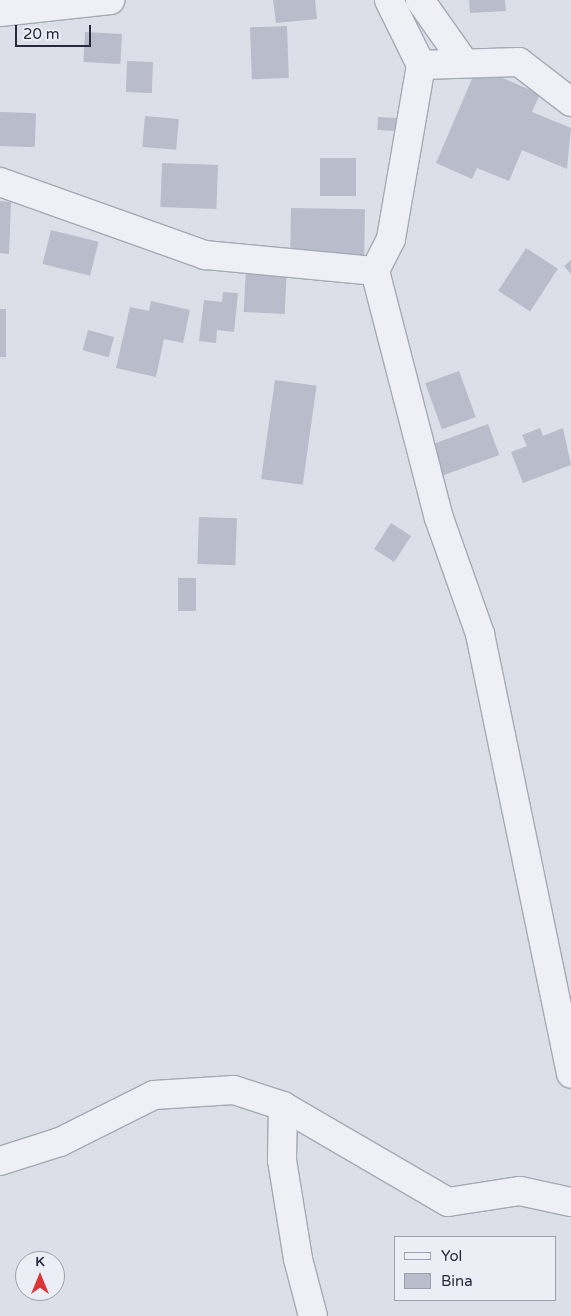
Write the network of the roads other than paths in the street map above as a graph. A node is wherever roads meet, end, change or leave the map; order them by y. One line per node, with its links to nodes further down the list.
1 (110, 0): 4 (street)
2 (389, 0): 6 (street)
3 (420, 0): 5 (street)
4 (0, 12)
5 (463, 61): 6 (street); 7 (street)
6 (422, 64): 9 (street)
7 (571, 102)
8 (0, 182): 9 (street)
9 (374, 271): 10 (street)
10 (565, 1013): 11 (street)
11 (571, 1074)
12 (282, 1106): 13 (street); 14 (street); 15 (street)
13 (0, 1160)
14 (571, 1202)
15 (313, 1316)

